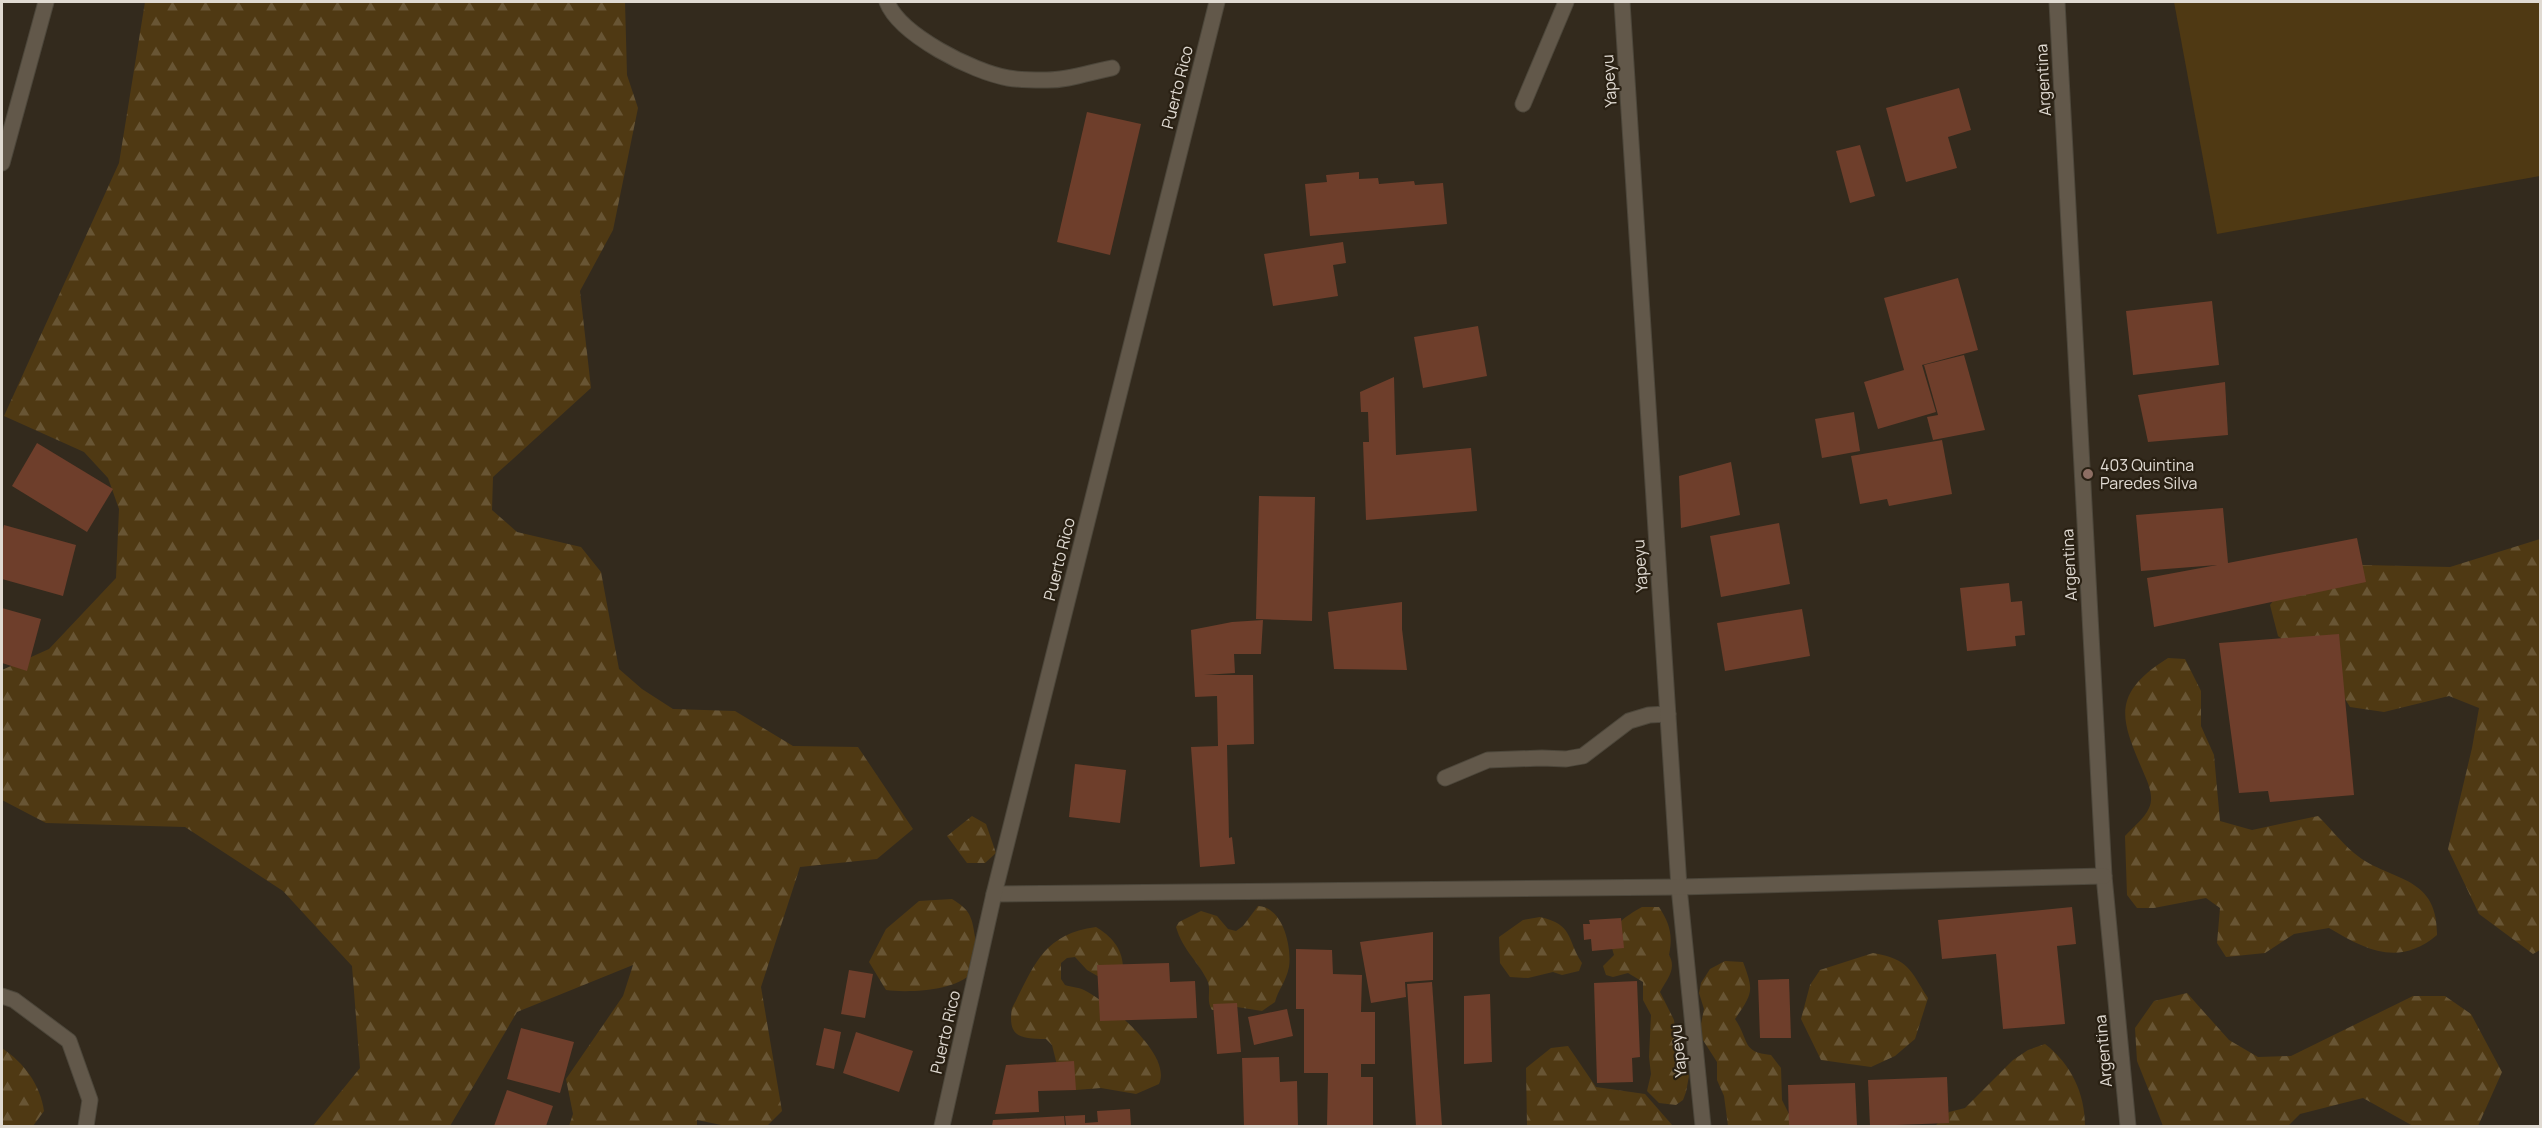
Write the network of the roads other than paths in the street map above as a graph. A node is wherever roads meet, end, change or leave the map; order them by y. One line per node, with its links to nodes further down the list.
1 (46, 2): 9 (street)
2 (887, 2): 7 (street)
3 (1217, 2): 14 (street, Puerto Rico)
4 (1566, 2): 8 (street)
5 (1622, 2): 10 (street, Yapeyu)
6 (2057, 2): 12 (street, Argentina)
7 (1112, 68)
8 (1523, 104)
9 (2, 163)
10 (1668, 714): 11 (street); 13 (street, Yapeyu)
11 (1445, 777)
12 (2104, 876): 13 (street); 19 (street, Argentina)
13 (1679, 887): 14 (street); 18 (street, Yapeyu)
14 (994, 894): 17 (street, Puerto Rico)
15 (2, 996): 16 (street)
16 (86, 1126)
17 (942, 1126)
18 (1704, 1126)
19 (2128, 1126)

